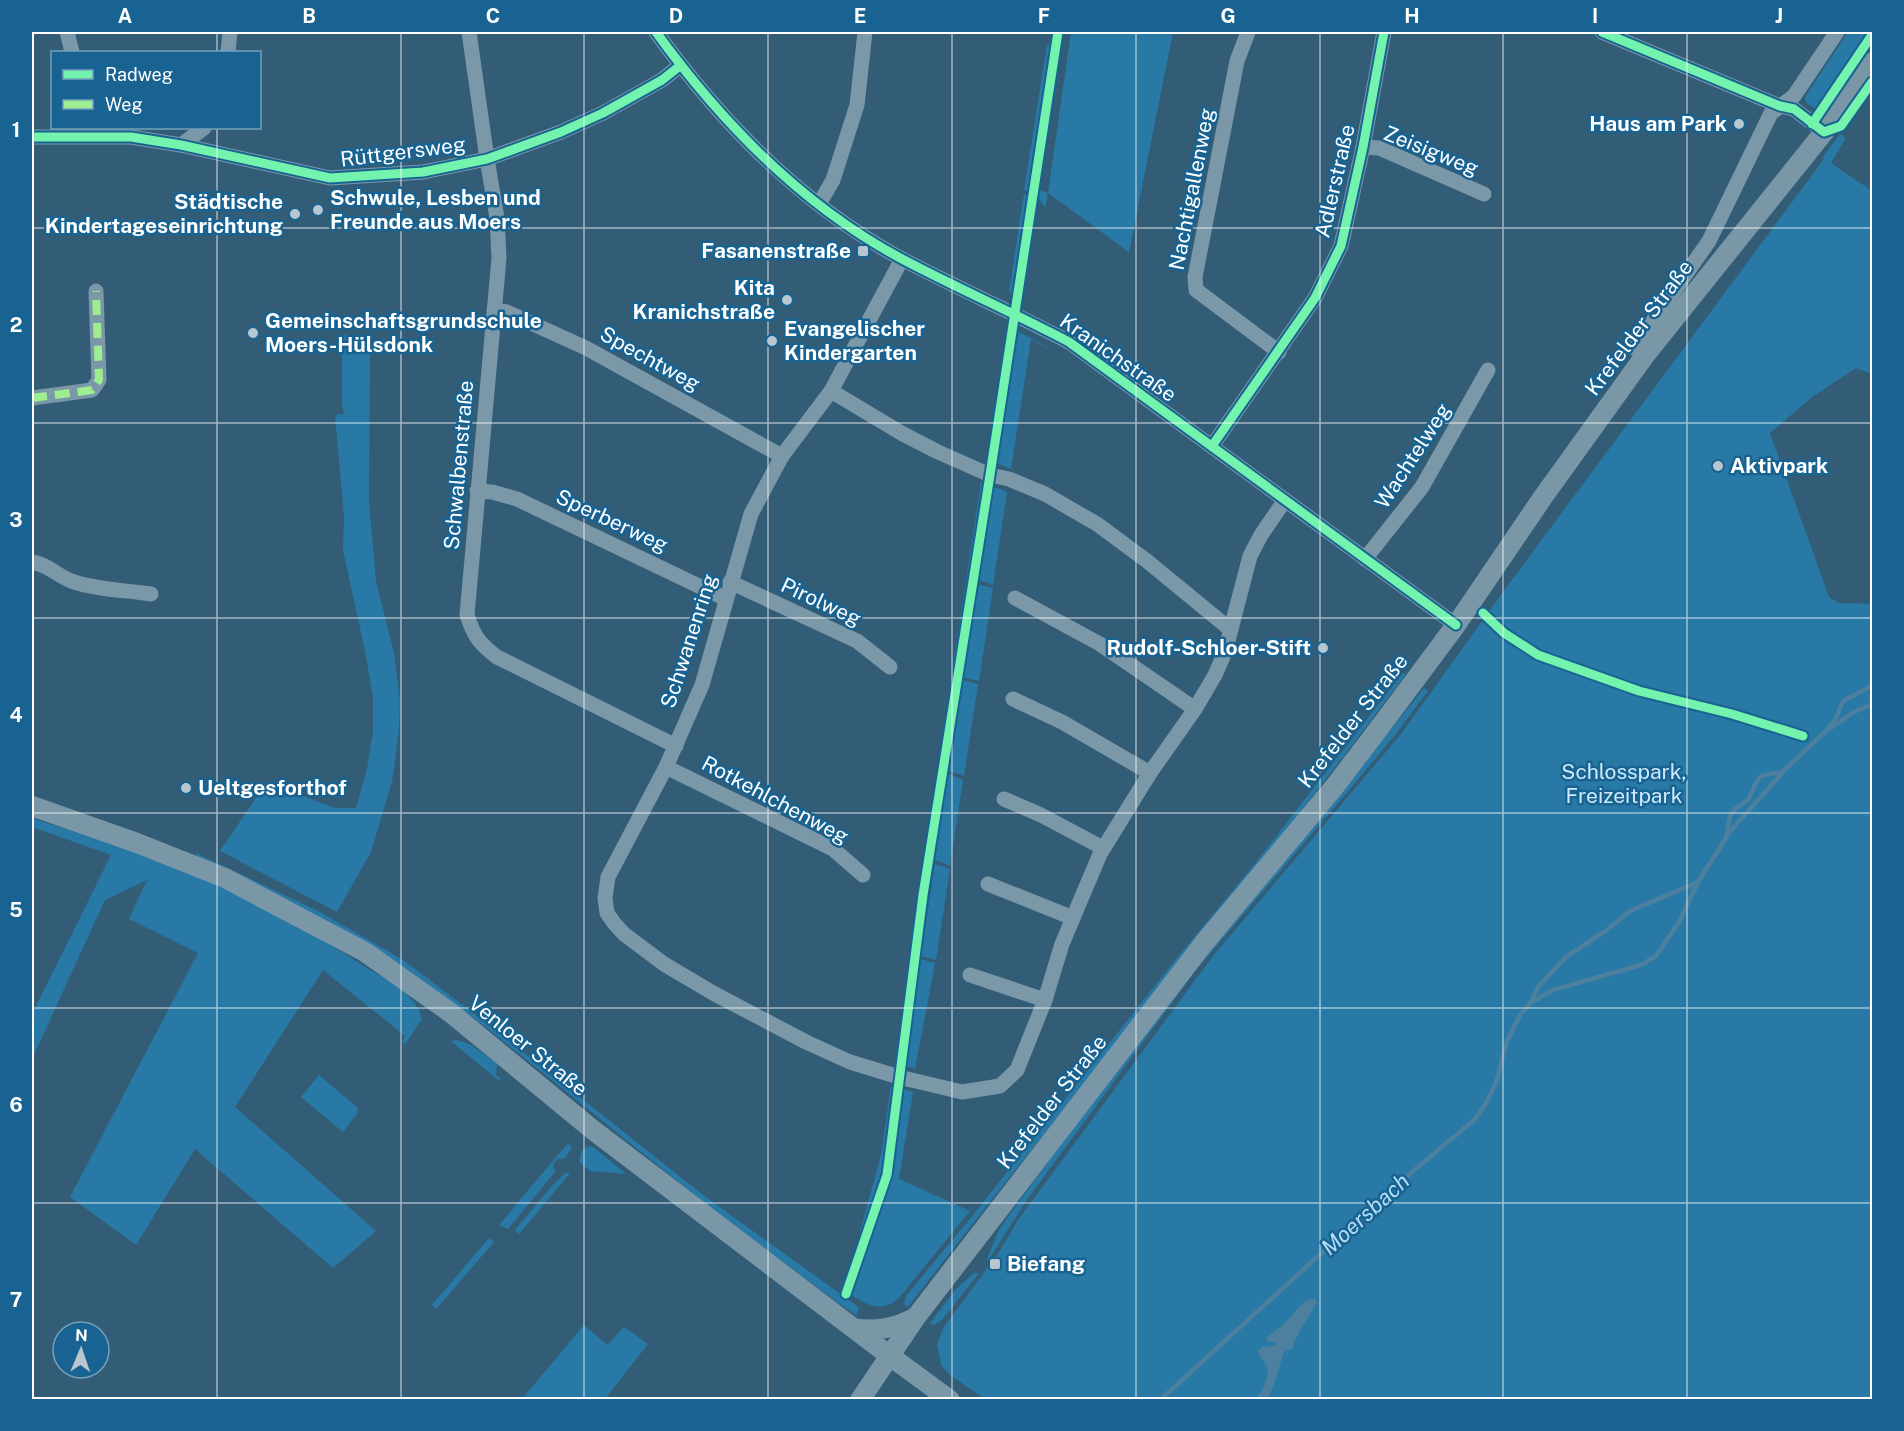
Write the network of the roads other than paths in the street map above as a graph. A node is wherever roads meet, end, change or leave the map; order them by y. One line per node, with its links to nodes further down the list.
1 (67, 32): 10 (street)
2 (230, 32): 11 (street)
3 (469, 32): 21 (street, Schwalbenstraße)
4 (656, 32): 13 (street, Kranichstraße)
5 (865, 32): 23 (street)
6 (1248, 32): 28 (street, Nachtigallenweg)
7 (1384, 32): 20 (street, Adlerstraße)
8 (1602, 32): 14 (street)
9 (1837, 32): 14 (street, Krefelder Straße)
10 (72, 51)
11 (228, 51)
12 (1872, 62): 17 (main road, Krefelder Straße)
13 (681, 65): 21 (street, Rüttgersweg); 23 (street, Kranichstraße)
14 (1780, 106): 17 (street); 27 (street, Krefelder Straße)
15 (203, 129): 19 (street)
16 (74, 132): 18 (street, Rüttgersweg); 19 (street, Rüttgersweg)
17 (1824, 132): 42 (main road, Krefelder Straße)
18 (32, 137)
19 (182, 145): 21 (street, Rüttgersweg)
20 (1363, 147): 22 (street, Zeisigweg); 28 (street, Adlerstraße)
21 (487, 159): 26 (street, Schwalbenstraße)
22 (1484, 194)
23 (819, 204): 24 (street, Kranichstraße)
24 (902, 259): 30 (street, Schwanenring); 32 (street, Kranichstraße)
25 (96, 291): 31 (street)
26 (494, 310): 33 (street, Spechtweg); 34 (street, Schwalbenstraße)
27 (1634, 348)
28 (1279, 352): 32 (street, Adlerstraße)
29 (1488, 370): 36 (street, Wachtelweg)
30 (831, 391): 33 (street, Schwanenring); 43 (street)
31 (32, 398)
32 (1212, 446): 35 (street, Kranichstraße)
33 (782, 456): 38 (street, Schwanenring)
34 (477, 491): 41 (street, Sperberweg); 47 (street, Schwalbenstraße)
35 (1285, 500): 36 (street, Kranichstraße); 43 (street, Schwanenring)
36 (1365, 559): 42 (street, Kranichstraße)
37 (32, 562): 39 (street)
38 (730, 582): 41 (street, Schwanenring); 44 (street, Pirolweg)
39 (151, 594)
40 (1015, 597): 46 (street)
41 (726, 599): 47 (street, Schwanenring)
42 (1456, 625): 58 (main road, Krefelder Straße)
43 (1231, 630): 46 (street, Schwanenring)
44 (890, 667)
45 (1013, 699): 49 (street)
46 (1195, 708): 49 (street, Schwanenring)
47 (676, 746): 48 (street, Schwanenring)
48 (666, 767): 53 (street, Rotkehlchenweg); 57 (street, Schwanenring)
49 (1150, 773): 52 (street, Schwanenring)
50 (1004, 799): 52 (street)
51 (32, 806): 59 (main road, Venloer Straße)
52 (1103, 848): 55 (street, Schwanenring)
53 (863, 875)
54 (988, 884): 55 (street)
55 (1073, 918): 57 (street, Schwanenring)
56 (970, 975): 57 (street)
57 (1045, 1000)
58 (916, 1317): 59 (main road); 60 (main road, Krefelder Straße)
59 (851, 1328): 60 (main road, Venloer Straße)
60 (890, 1356): 61 (main road, Krefelder Straße); 62 (main road, Venloer Straße)
61 (860, 1400)
62 (950, 1400)

